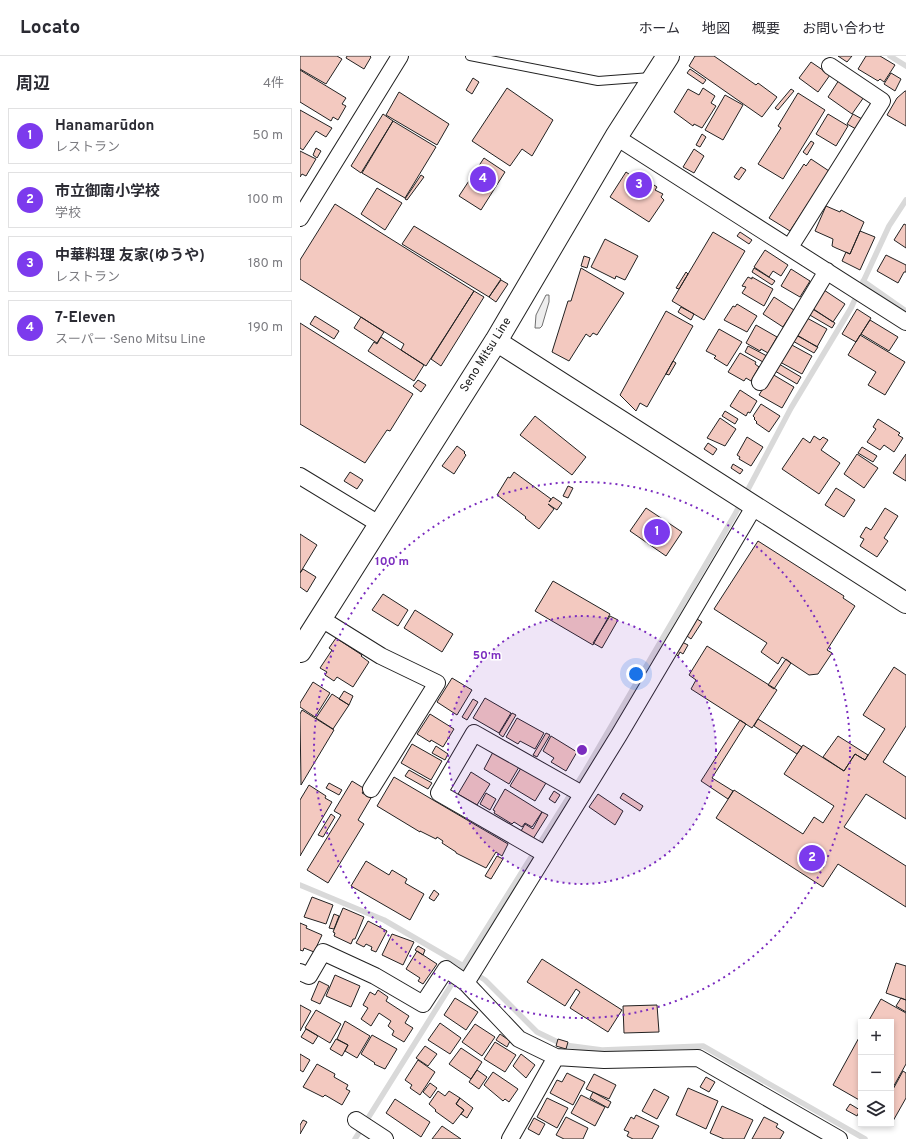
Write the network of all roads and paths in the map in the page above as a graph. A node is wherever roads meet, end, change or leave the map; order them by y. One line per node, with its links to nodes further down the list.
1 (400, 56): 7 (street)
2 (470, 56): 5 (lane)
3 (668, 56): 5 (main road, Seno Mitsu Line)
4 (830, 66): 8 (street)
5 (655, 77): 6 (main road, Seno Mitsu Line)
6 (616, 137): 8 (street); 11 (main road, Seno Mitsu Line)
7 (300, 218)
8 (790, 247): 9 (street)
9 (827, 271): 10 (street); 12 (street)
10 (906, 322)
11 (496, 341): 14 (street); 15 (main road, Seno Mitsu Line)
12 (760, 382)
13 (300, 476): 15 (street)
14 (746, 502): 16 (street); 20 (street)
15 (379, 524): 17 (main road, Seno Mitsu Line)
16 (906, 603)
17 (320, 618): 18 (main road, Seno Mitsu Line); 19 (street)
18 (300, 651)
19 (371, 789)
20 (576, 791): 21 (street); 21 (street)
21 (538, 850): 23 (street)
22 (300, 972): 23 (street)
23 (465, 976): 24 (street)
24 (556, 1057): 27 (street); 28 (street)
25 (356, 1120): 26 (street)
26 (385, 1139)
27 (510, 1139)
28 (839, 1139)

